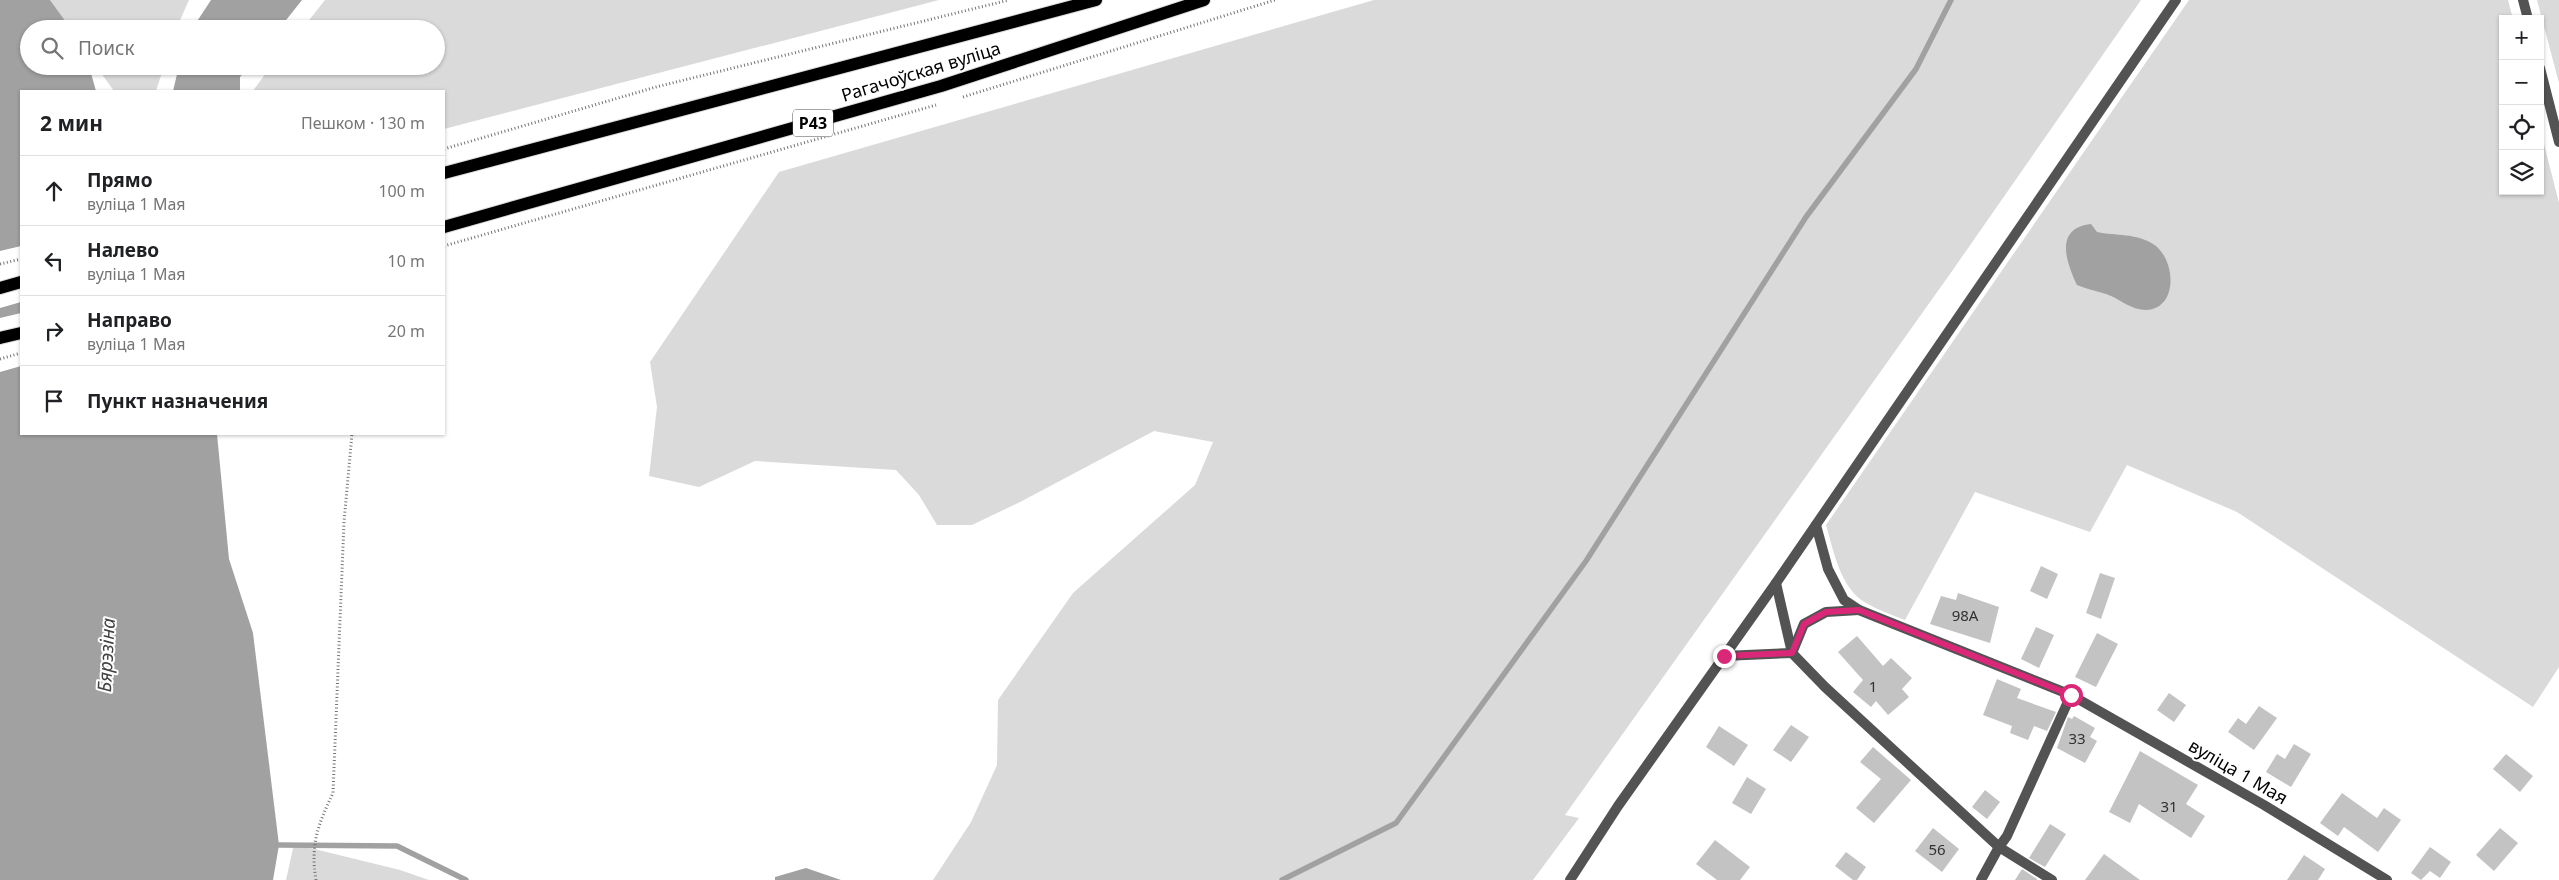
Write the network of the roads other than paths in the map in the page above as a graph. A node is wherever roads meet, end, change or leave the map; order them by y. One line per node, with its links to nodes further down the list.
1 (1096, 0): 8 (main road, Рагачоўская вуліца)
2 (1204, 0): 9 (main road, Рагачоўская вуліца / Р43)
3 (2176, 0): 14 (street)
4 (2523, 0): 5 (street)
5 (2527, 15)
6 (2544, 84): 7 (street)
7 (2559, 142)
8 (445, 173)
9 (445, 227)
10 (20, 282): 11 (main road)
11 (0, 288)
12 (20, 333): 13 (main road)
13 (0, 338)
14 (1816, 525): 15 (street); 16 (street, вуліца 1 Мая)
15 (1776, 583): 17 (street); 18 (street)
16 (1859, 610): 17 (street, вуліца 1 Мая); 19 (street, вуліца 1 Мая)
17 (1792, 653): 18 (street); 20 (street)
18 (1724, 656): 21 (street)
19 (2071, 695): 20 (street); 24 (street, вуліца 1 Мая)
20 (1999, 847): 22 (street); 23 (street)
21 (1570, 880)
22 (1981, 880)
23 (2052, 880)
24 (2387, 880)

